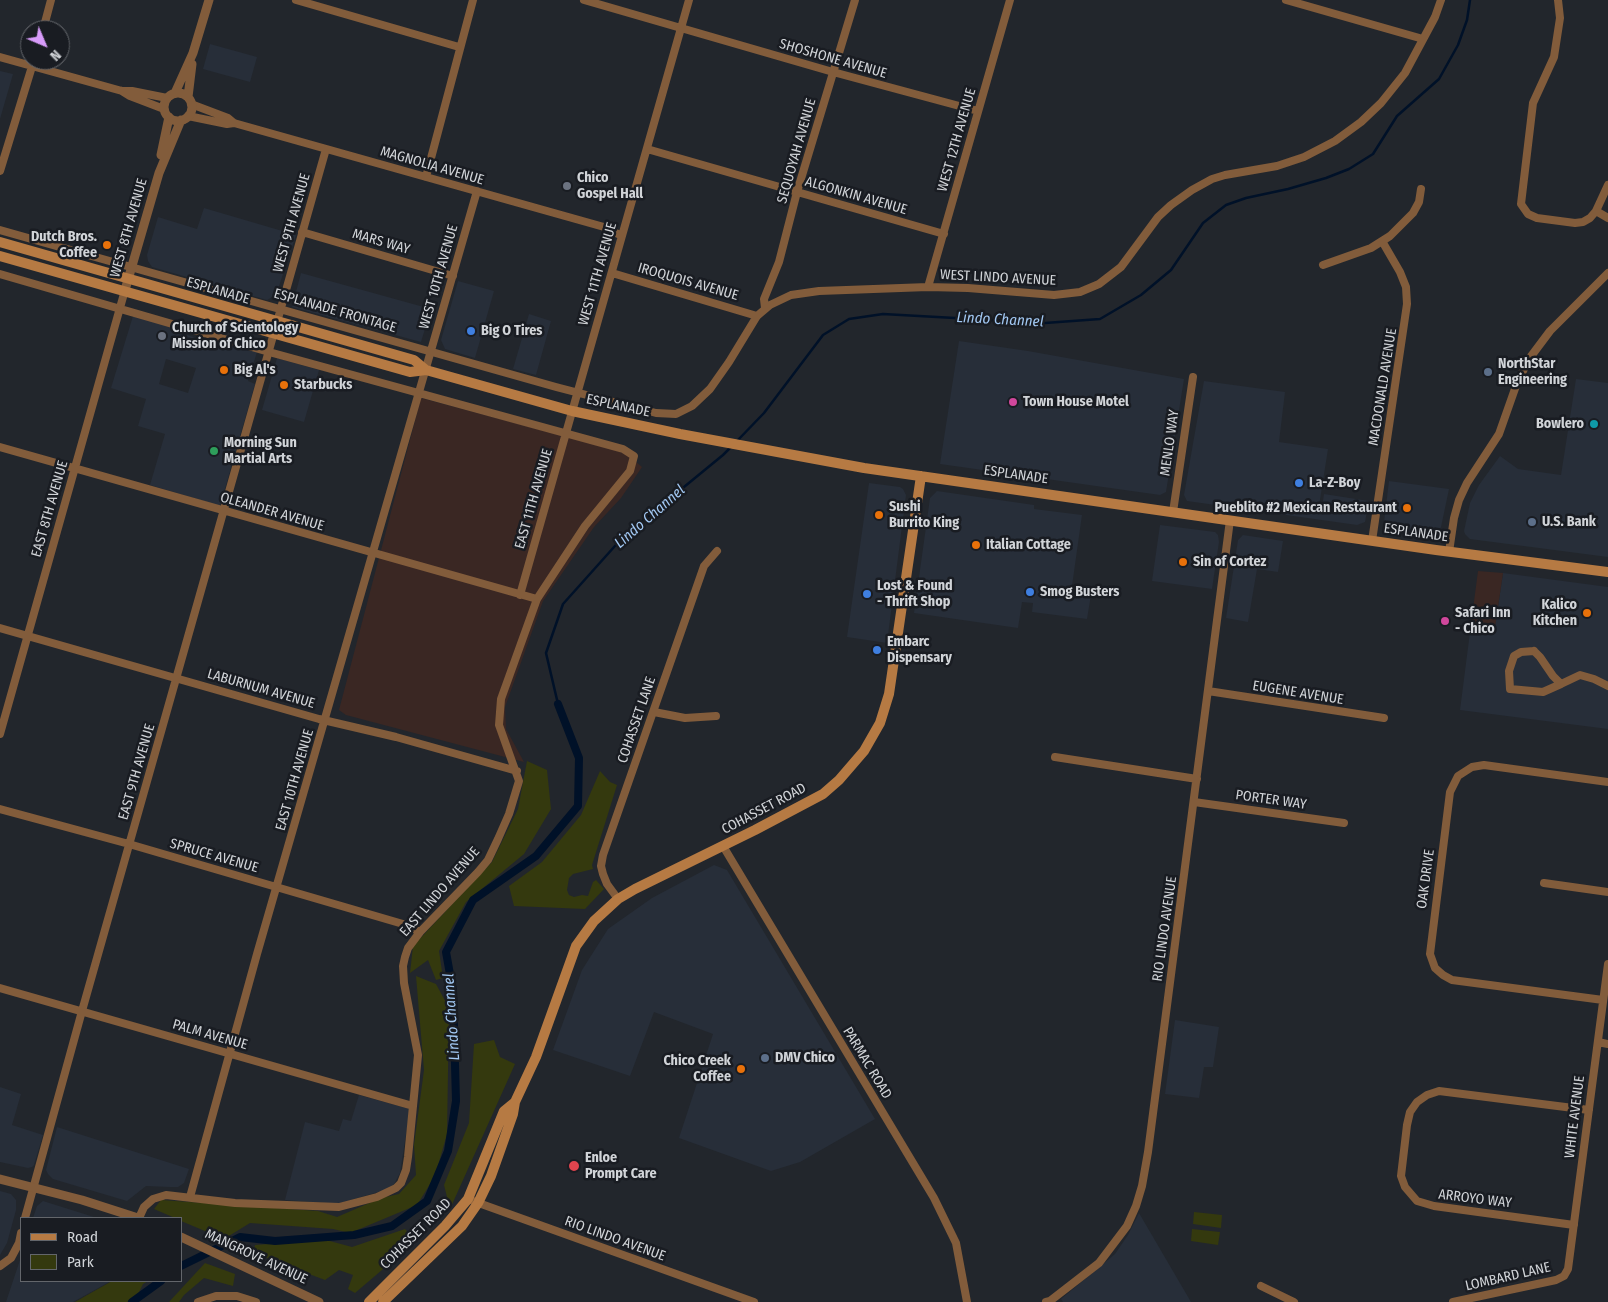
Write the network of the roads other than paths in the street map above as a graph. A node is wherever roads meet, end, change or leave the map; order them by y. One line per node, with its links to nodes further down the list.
1 (51, 0): 12 (street)
2 (208, 0): 16 (street)
3 (296, 0): 15 (street)
4 (473, 0): 15 (street)
5 (584, 0): 13 (street, SHOSHONE AVENUE)
6 (689, 0): 13 (street, WEST 11TH AVENUE)
7 (855, 0): 21 (street, SEQUOYAH AVENUE)
8 (1010, 0): 25 (street, WEST 12TH AVENUE)
9 (1286, 0): 14 (street)
10 (1441, 0): 14 (street, WEST LINDO AVENUE)
11 (1558, 0): 38 (street)
12 (45, 20)
13 (681, 28): 21 (street, SHOSHONE AVENUE); 30 (street, WEST 11TH AVENUE)
14 (1423, 39): 54 (street, WEST LINDO AVENUE)
15 (459, 47): 33 (street)
16 (193, 53): 23 (street); 24 (street)
17 (0, 57): 18 (street)
18 (20, 61)
19 (31, 70): 31 (street)
20 (55, 70): 22 (street)
21 (833, 72): 25 (street, SHOSHONE AVENUE); 37 (street, SEQUOYAH AVENUE)
22 (122, 91): 23 (street); 26 (street)
23 (171, 95): 24 (street); 26 (street)
24 (190, 101): 27 (street); 28 (street, MAGNOLIA AVENUE)
25 (978, 111): 42 (street, WEST 12TH AVENUE)
26 (166, 113): 27 (street); 32 (street, WEST 8TH AVENUE)
27 (185, 118): 28 (street, MAGNOLIA AVENUE); 32 (street, WEST 8TH AVENUE)
28 (234, 122): 29 (street, MAGNOLIA AVENUE)
29 (326, 149): 33 (street, MAGNOLIA AVENUE); 41 (street, WEST 9TH AVENUE)
30 (647, 149): 37 (street, ALGONKIN AVENUE); 43 (street, WEST 11TH AVENUE)
31 (0, 172)
32 (159, 173): 48 (street, WEST 8TH AVENUE)
33 (426, 177): 36 (street, MAGNOLIA AVENUE)
34 (1608, 185): 38 (street)
35 (1421, 189): 44 (street)
36 (477, 191): 43 (street, MAGNOLIA AVENUE); 52 (street, WEST 10TH AVENUE)
37 (797, 192): 42 (street, ALGONKIN AVENUE); 56 (street, SEQUOYAH AVENUE)
38 (1596, 211): 39 (street)
39 (1608, 218)
40 (0, 230): 48 (street, ESPLANADE FRONTAGE)
41 (302, 232): 52 (street, MARS WAY); 57 (street, WEST 9TH AVENUE)
42 (944, 234): 54 (street, WEST 12TH AVENUE)
43 (622, 236): 49 (street, WEST 11TH AVENUE)
44 (1382, 241): 47 (street); 75 (street, MACDONALD AVENUE)
45 (0, 242): 53 (main road, ESPLANADE)
46 (0, 256): 53 (main road, ESPLANADE)
47 (1323, 265)
48 (132, 266): 53 (street, WEST 8TH AVENUE); 57 (street, ESPLANADE FRONTAGE)
49 (612, 273): 58 (street, IROQUOIS AVENUE); 65 (street, WEST 11TH AVENUE)
50 (1608, 273): 77 (street)
51 (0, 274): 55 (street)
52 (453, 276): 61 (street, WEST 10TH AVENUE)
53 (126, 285): 55 (street, EAST 8TH AVENUE); 59 (main road, ESPLANADE); 60 (main road, ESPLANADE)
54 (928, 287): 56 (street, WEST LINDO AVENUE)
55 (119, 308): 62 (street); 70 (street, EAST 8TH AVENUE)
56 (765, 308): 58 (street, WEST LINDO AVENUE)
57 (281, 309): 59 (street, WEST 9TH AVENUE); 61 (street, ESPLANADE FRONTAGE)
58 (757, 316): 65 (street, WEST LINDO AVENUE)
59 (278, 321): 60 (street, WEST 9TH AVENUE); 63 (main road, ESPLANADE)
60 (274, 334): 62 (street, EAST 9TH AVENUE); 63 (main road, ESPLANADE)
61 (432, 351): 63 (street, WEST 10TH AVENUE); 65 (street, ESPLANADE FRONTAGE)
62 (269, 352): 66 (street); 72 (street, EAST 9TH AVENUE)
63 (426, 370): 66 (street, EAST 10TH AVENUE); 67 (main road, ESPLANADE)
64 (1193, 377): 73 (street, MENLO WAY)
65 (577, 392): 67 (street, WEST 11TH AVENUE)
66 (419, 394): 68 (street); 78 (street, EAST 10TH AVENUE)
67 (572, 411): 68 (street, EAST 11TH AVENUE); 71 (main road, ESPLANADE)
68 (566, 434): 80 (street, EAST 11TH AVENUE); 81 (street, EAST LINDO AVENUE)
69 (0, 447): 70 (street, OLEANDER AVENUE)
70 (75, 468): 72 (street, OLEANDER AVENUE); 83 (street, EAST 8TH AVENUE)
71 (920, 476): 73 (main road, ESPLANADE); 101 (main road, COHASSET ROAD)
72 (224, 511): 78 (street, OLEANDER AVENUE); 84 (street, EAST 9TH AVENUE)
73 (1173, 512): 74 (main road, ESPLANADE)
74 (1230, 520): 75 (main road, ESPLANADE); 87 (street, RIO LINDO AVENUE)
75 (1372, 541): 77 (main road, ESPLANADE)
76 (717, 550): 88 (street, COHASSET LANE)
77 (1449, 552): 79 (main road, ESPLANADE)
78 (374, 553): 80 (street, OLEANDER AVENUE); 91 (street, EAST 10TH AVENUE)
79 (1608, 572)
80 (520, 595): 81 (street, OLEANDER AVENUE)
81 (537, 600): 94 (street, EAST LINDO AVENUE)
82 (0, 628): 83 (street, LABURNUM AVENUE)
83 (28, 636): 84 (street, LABURNUM AVENUE); 92 (street, EAST 8TH AVENUE)
84 (176, 679): 91 (street, LABURNUM AVENUE); 100 (street, EAST 9TH AVENUE)
85 (1561, 684): 85 (street); 86 (street)
86 (1608, 686)
87 (1208, 691): 90 (street, EUGENE AVENUE); 95 (street, RIO LINDO AVENUE)
88 (654, 712): 89 (street); 105 (street, COHASSET LANE)
89 (716, 716)
90 (1384, 718)
91 (325, 720): 94 (street, LABURNUM AVENUE); 103 (street, EAST 10TH AVENUE)
92 (0, 734)
93 (1055, 758): 95 (street)
94 (517, 772): 106 (street, EAST LINDO AVENUE)
95 (1197, 779): 97 (street, RIO LINDO AVENUE)
96 (1608, 782): 109 (street, OAK DRIVE)
97 (1194, 802): 99 (street, PORTER WAY); 140 (street, RIO LINDO AVENUE)
98 (0, 809): 100 (street, SPRUCE AVENUE)
99 (1344, 823)
100 (129, 844): 103 (street, SPRUCE AVENUE); 110 (street, EAST 9TH AVENUE)
101 (723, 846): 105 (main road, COHASSET ROAD); 139 (street, PARMAC ROAD)
102 (1544, 883): 104 (street)
103 (277, 888): 106 (street, SPRUCE AVENUE); 113 (street, EAST 10TH AVENUE)
104 (1608, 892)
105 (618, 899): 114 (main road, COHASSET ROAD)
106 (420, 932): 115 (street, EAST LINDO AVENUE)
107 (1608, 964): 109 (street, WHITE AVENUE)
108 (0, 988): 110 (street, PALM AVENUE)
109 (1603, 1000): 111 (street, WHITE AVENUE)
110 (82, 1011): 113 (street, PALM AVENUE); 118 (street, EAST 9TH AVENUE)
111 (1598, 1042): 112 (street); 116 (street, WHITE AVENUE)
112 (1608, 1044)
113 (231, 1053): 115 (street, PALM AVENUE); 119 (street, EAST 10TH AVENUE)
114 (515, 1102): 120 (main road, COHASSET ROAD); 121 (main road, COHASSET ROAD)
115 (413, 1106): 119 (street, EAST LINDO AVENUE)
116 (1589, 1110): 125 (street, WHITE AVENUE); 125 (street, ARROYO WAY)
117 (0, 1179): 118 (street)
118 (32, 1188): 122 (street, EAST 9TH AVENUE); 123 (street)
119 (190, 1197): 124 (street, EAST LINDO AVENUE)
120 (468, 1199): 121 (street, RIO LINDO AVENUE); 135 (main road, COHASSET ROAD)
121 (478, 1203): 128 (main road, COHASSET ROAD); 138 (street, RIO LINDO AVENUE)
122 (25, 1217)
123 (135, 1217)
124 (139, 1217)
125 (1574, 1225): 130 (street, WHITE AVENUE)
126 (20, 1238): 129 (street)
127 (182, 1238): 134 (street, MANGROVE AVENUE)
128 (421, 1265): 136 (main road, COHASSET ROAD); 137 (main road)
129 (0, 1266)
130 (1566, 1273): 142 (street, LOMBARD LANE)
131 (1261, 1286): 141 (street)
132 (198, 1302): 133 (street)
133 (256, 1302)
134 (319, 1302)
135 (369, 1302)
136 (383, 1302)
137 (395, 1302)
138 (754, 1302)
139 (967, 1302)
140 (1046, 1302)
141 (1294, 1302)
142 (1453, 1302)

